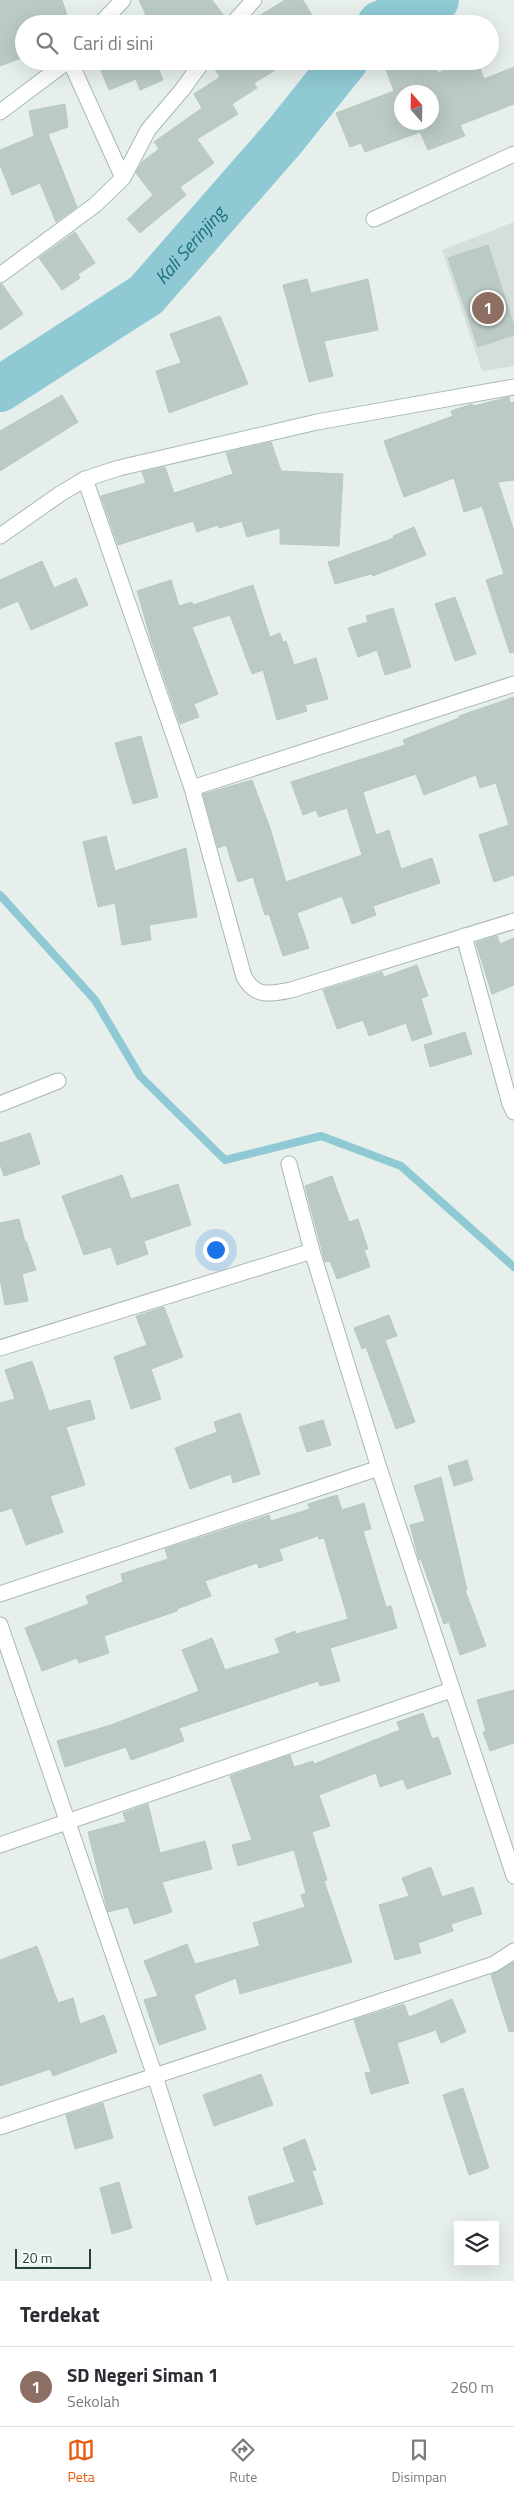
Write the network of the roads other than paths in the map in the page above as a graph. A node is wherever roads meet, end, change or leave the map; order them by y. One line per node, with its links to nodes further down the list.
1 (123, 0): 3 (street)
2 (254, 0): 4 (street)
3 (109, 15)
4 (240, 15)
5 (57, 70): 8 (street)
6 (73, 70): 10 (street)
7 (196, 70): 10 (street)
8 (0, 112)
9 (514, 154): 11 (street)
10 (124, 178): 12 (street)
11 (374, 218)
12 (0, 275)
13 (514, 387): 14 (street)
14 (85, 479): 15 (street); 17 (street)
15 (0, 536)
16 (514, 684): 17 (street)
17 (192, 788): 19 (street)
18 (514, 921): 19 (street)
19 (464, 936): 22 (street)
20 (58, 1080): 21 (street)
21 (0, 1104)
22 (514, 1112)
23 (289, 1164): 24 (street)
24 (312, 1251): 25 (street); 26 (street)
25 (0, 1348)
26 (379, 1468): 27 (street); 29 (street)
27 (0, 1594)
28 (0, 1625): 30 (street)
29 (451, 1690): 30 (street); 32 (street)
30 (68, 1821): 31 (street); 34 (street)
31 (0, 1845)
32 (514, 1876)
33 (514, 1951): 34 (street)
34 (155, 2076): 35 (street); 36 (street)
35 (0, 2127)
36 (220, 2281)

